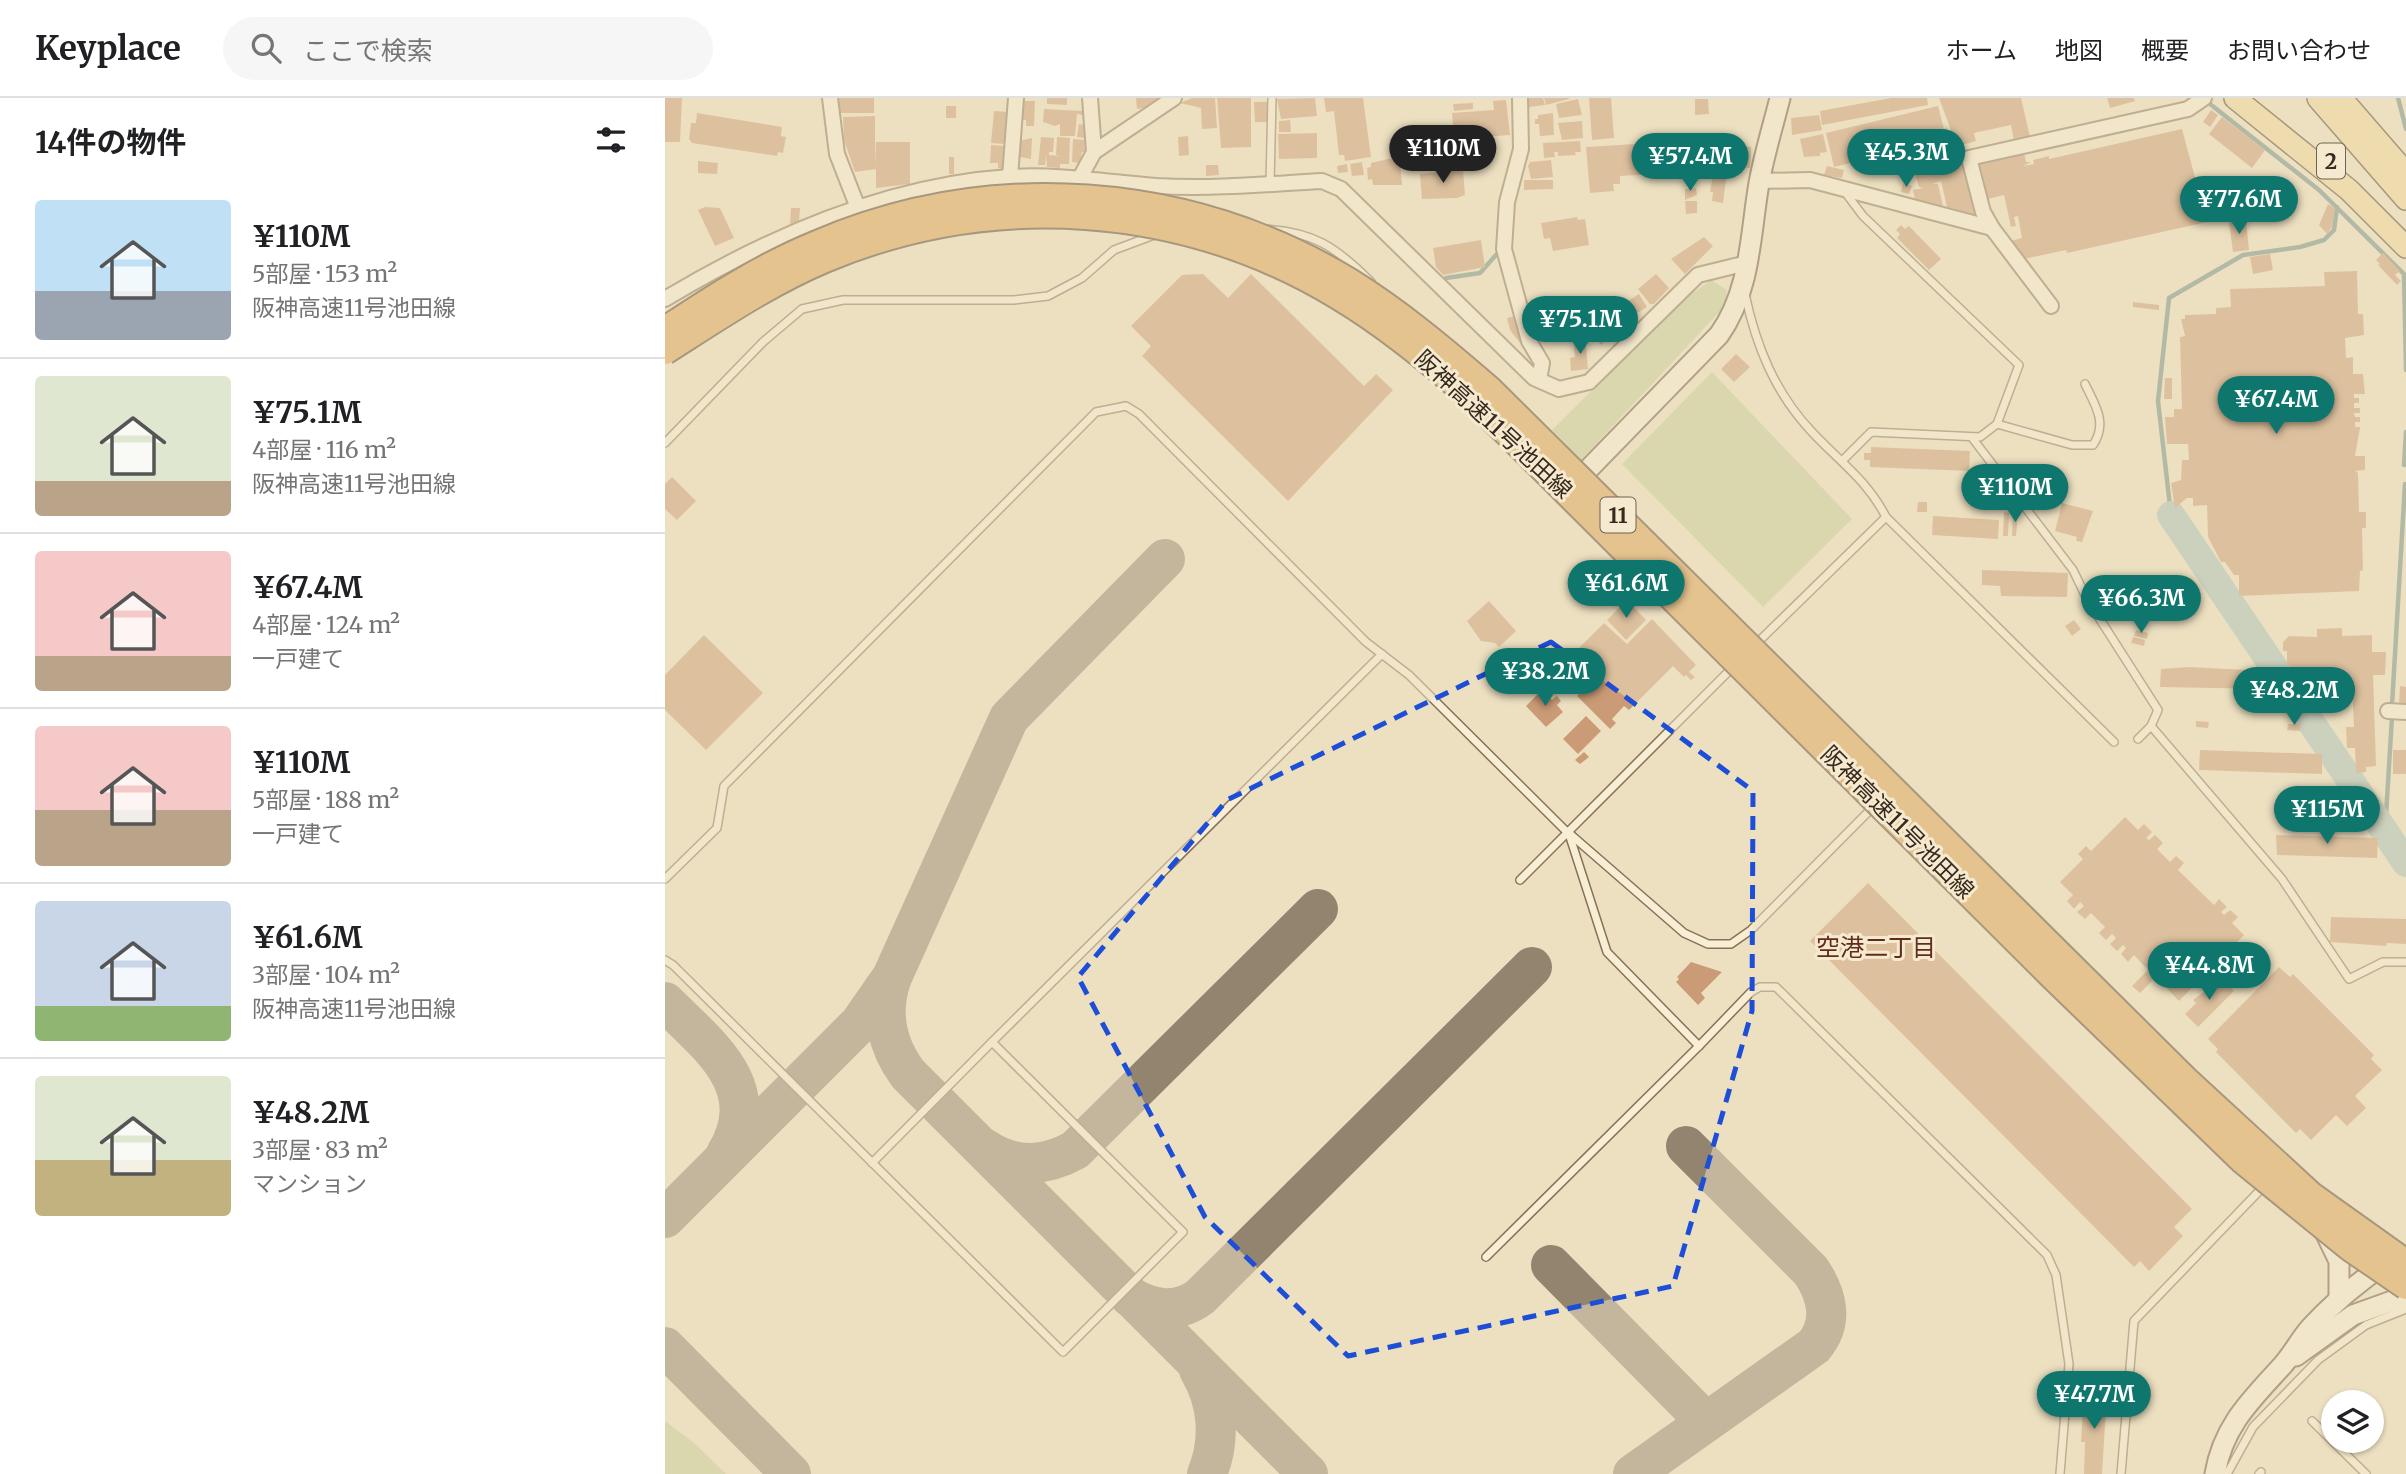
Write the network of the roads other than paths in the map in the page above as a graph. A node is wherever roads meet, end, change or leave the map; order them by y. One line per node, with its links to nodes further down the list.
1 (830, 98): 21 (street)
2 (1016, 98): 16 (street)
3 (1090, 98): 13 (street)
4 (1272, 98): 18 (lane)
5 (1520, 98): 31 (street)
6 (1780, 98): 17 (street)
7 (2204, 98): 22 (street)
8 (2235, 98): 24 (main road, 2)
9 (2251, 98): 23 (main road, 2)
10 (2318, 98): 20 (main road)
11 (2341, 98): 14 (main road)
12 (1171, 99): 13 (street)
13 (1094, 152): 15 (street)
14 (2406, 173)
15 (1081, 176): 16 (street); 18 (street)
16 (1010, 177): 21 (street)
17 (1759, 181): 19 (street); 25 (street)
18 (1270, 183): 31 (street)
19 (1842, 188): 22 (street); 33 (lane)
20 (2406, 199)
21 (858, 208): 27 (street)
22 (1992, 229): 28 (street)
23 (2406, 231)
24 (2406, 247)
25 (1747, 263): 26 (street); 31 (street)
26 (1744, 288): 36 (lane); 37 (street)
27 (665, 299)
28 (2051, 306)
29 (665, 330): 59 (highway, 阪神高速11号池田線 / 11, bridge)
30 (665, 352): 61 (highway, 阪神高速11号池田線 / 11, bridge)
31 (1539, 380)
32 (2085, 384): 33 (lane)
33 (1997, 424): 34 (lane)
34 (1973, 439): 36 (lane); 43 (lane)
35 (665, 443): 37 (lane)
36 (1842, 461): 38 (lane)
37 (1574, 484): 40 (street)
38 (1886, 517): 40 (lane); 45 (lane)
39 (1382, 654): 47 (lane); 48 (lane); 52 (lane)
40 (1745, 655): 46 (street); 47 (lane)
41 (2388, 711): 42 (street)
42 (2406, 712)
43 (2151, 726): 44 (lane); 51 (lane)
44 (2139, 739)
45 (2114, 742)
46 (1886, 795): 47 (lane); 55 (street)
47 (1569, 834): 49 (lane); 53 (lane)
48 (665, 879)
49 (1520, 880)
50 (665, 960): 54 (lane)
51 (2406, 962)
52 (992, 1042): 54 (lane); 54 (lane)
53 (1699, 1046): 58 (lane); 67 (lane)
54 (872, 1163)
55 (2273, 1177): 56 (street); 68 (lane)
56 (2317, 1220): 60 (street); 63 (street)
57 (2406, 1253): 60 (street)
58 (1486, 1258)
59 (2406, 1262)
60 (2379, 1268): 61 (street); 63 (street)
61 (2406, 1286)
62 (2406, 1296): 65 (street)
63 (2339, 1299): 65 (street)
64 (2406, 1309): 70 (lane)
65 (2284, 1365): 69 (street)
66 (2312, 1420): 71 (lane)
67 (2060, 1474)
68 (2121, 1474)
69 (2215, 1474)
70 (2227, 1474)
71 (2366, 1474)

